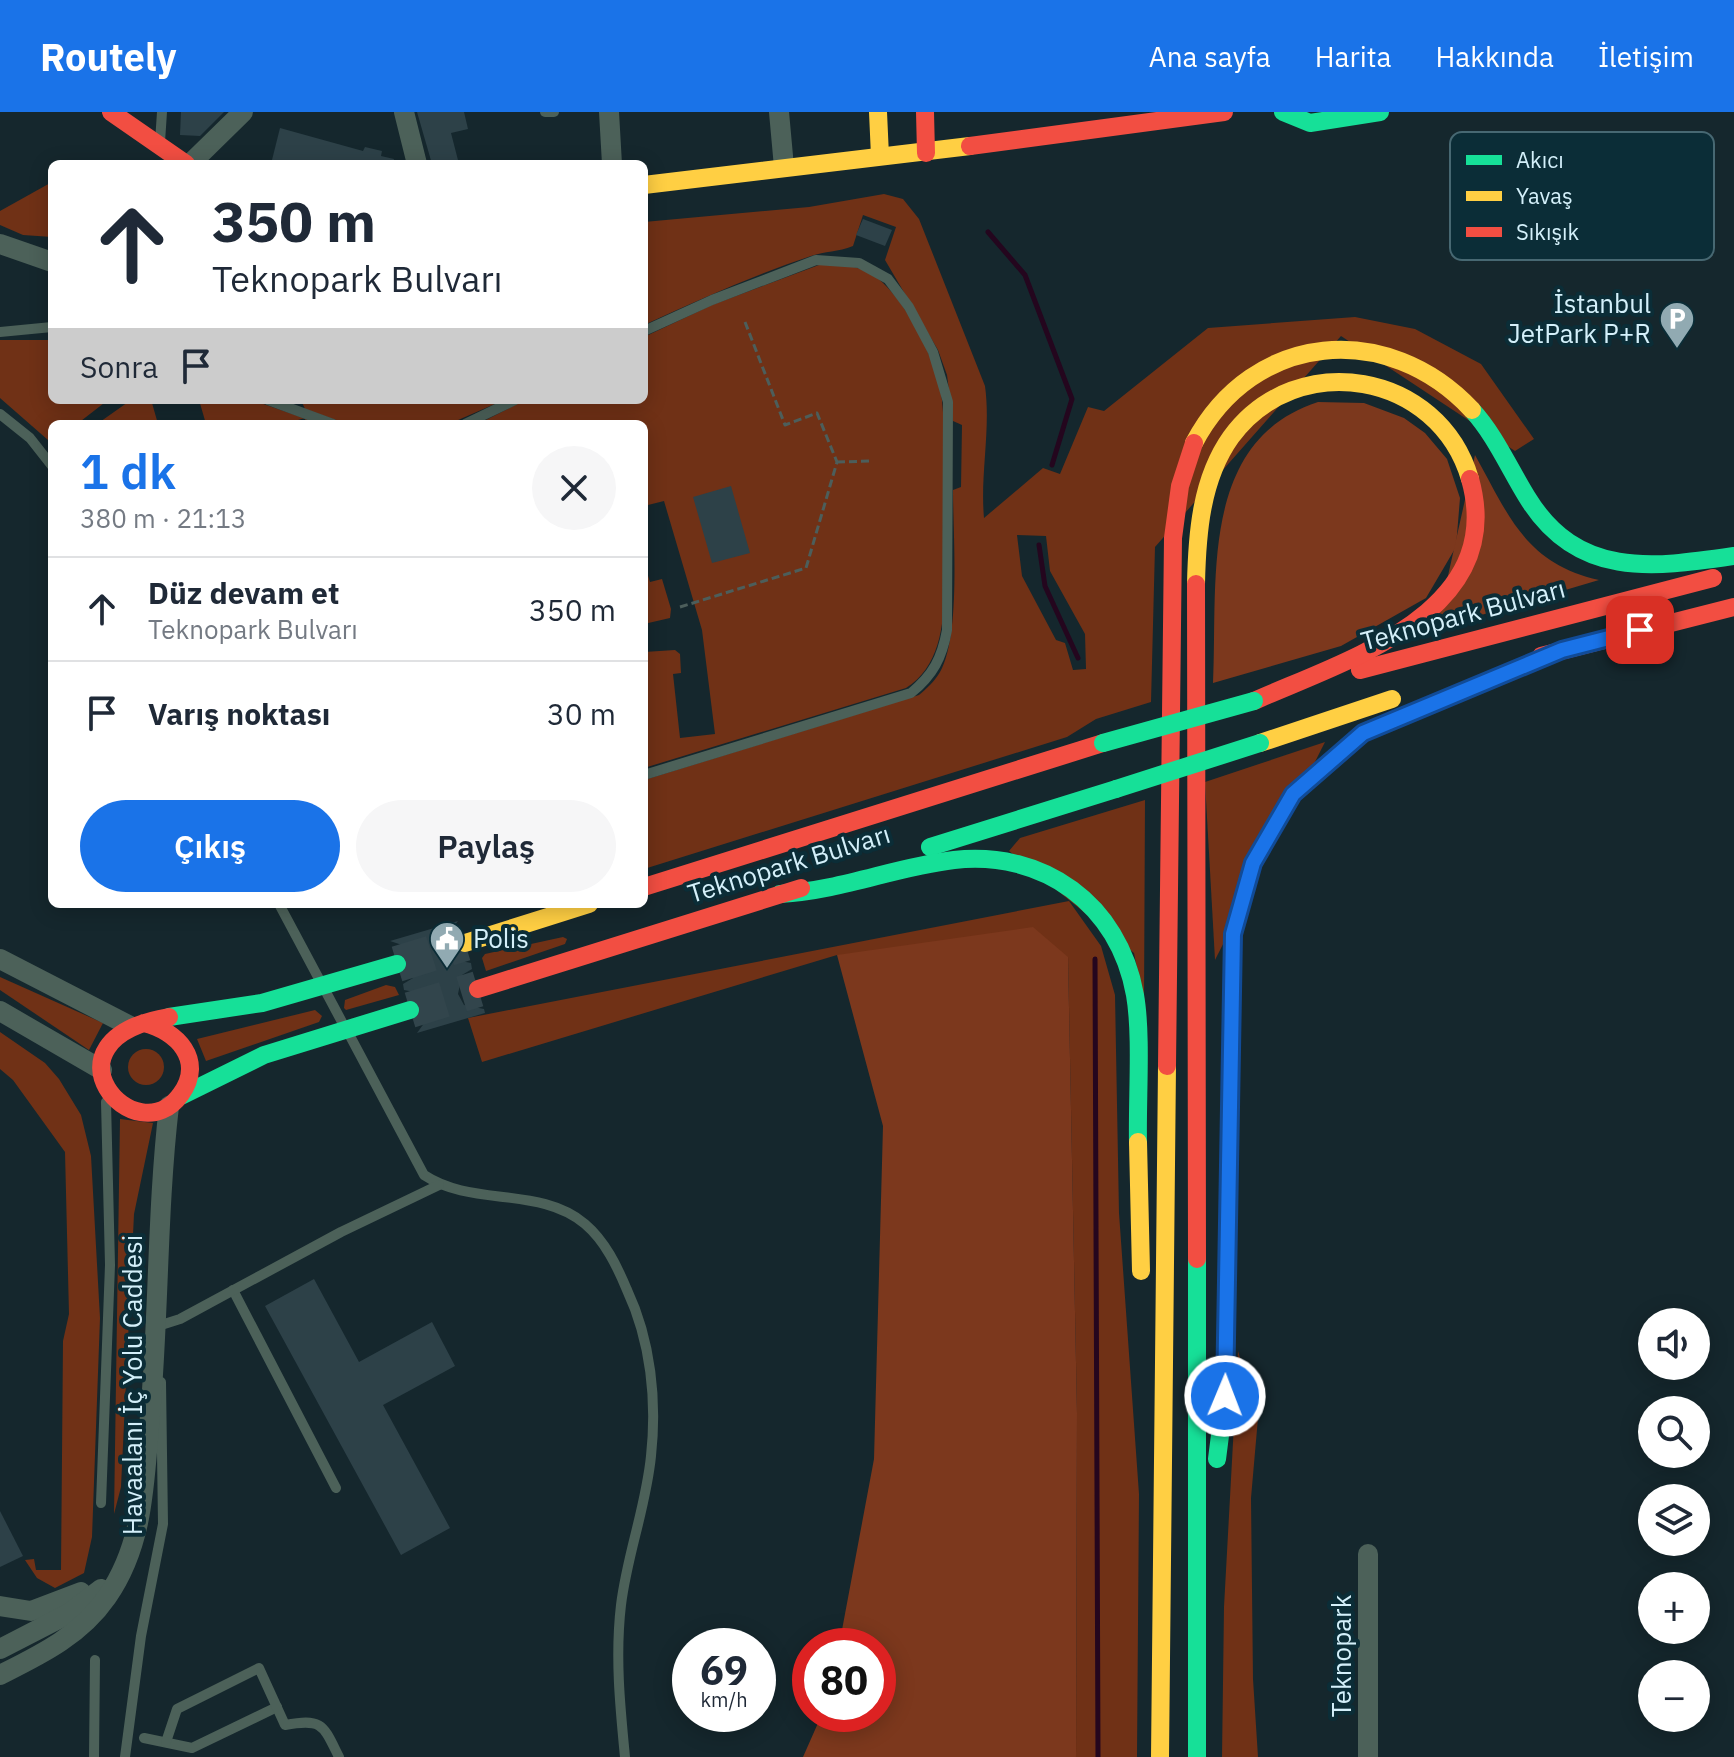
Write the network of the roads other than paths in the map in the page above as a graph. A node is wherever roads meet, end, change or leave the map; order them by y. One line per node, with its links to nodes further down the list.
1 (111, 112): 15 (main road)
2 (162, 112): 15 (lane)
3 (243, 112): 19 (street)
4 (404, 112): 20 (street)
5 (545, 112): 6 (lane)
6 (554, 112)
7 (609, 112): 21 (street)
8 (779, 112): 22 (street)
9 (878, 112): 17 (main road)
10 (925, 112): 16 (main road)
11 (1224, 112): 14 (main road)
12 (1283, 112): 13 (main road)
13 (1380, 112)
14 (1100, 121): 16 (main road)
15 (160, 146): 18 (main road)
16 (926, 153): 17 (main road)
17 (880, 156): 22 (main road)
18 (182, 160)
19 (192, 160)
20 (416, 160)
21 (612, 160)
22 (784, 167): 23 (main road)
23 (648, 184)
24 (0, 244): 25 (street)
25 (48, 261)
26 (48, 327): 28 (lane)
27 (648, 329): 40 (lane)
28 (0, 332)
29 (279, 404): 32 (lane)
30 (507, 404): 33 (lane)
31 (0, 414): 34 (lane)
32 (322, 420)
33 (473, 420)
34 (48, 461)
35 (1734, 556): 67 (main road)
36 (1734, 573): 39 (main road, Teknopark Bulvarı)
37 (1734, 607): 38 (main road)
38 (1562, 650): 42 (main road, Teknopark Bulvarı, bridge); 66 (main road)
39 (1254, 701): 41 (main road, bridge); 66 (main road)
40 (648, 774)
41 (648, 886)
42 (780, 894): 49 (main road, Teknopark Bulvarı); 58 (main road)
43 (281, 908): 48 (lane)
44 (576, 908): 45 (main road)
45 (465, 943)
46 (0, 959): 52 (street)
47 (397, 964): 48 (main road)
48 (323, 986): 52 (main road); 53 (lane)
49 (478, 989)
50 (410, 1010): 53 (main road)
51 (0, 1011): 54 (street)
52 (137, 1025): 54 (main road); 55 (main road)
53 (346, 1030): 55 (main road); 56 (lane)
54 (103, 1077): 55 (main road); 62 (lane, Havaalanı İç Yolu Caddesi)
55 (175, 1101): 59 (street, Havaalanı İç Yolu Caddesi)
56 (439, 1185): 57 (lane); 77 (lane)
57 (233, 1290): 59 (lane); 61 (lane)
58 (1142, 1293)
59 (158, 1324): 63 (street); 75 (lane, Havaalanı İç Yolu Caddesi)
60 (1145, 1369): 67 (main road)
61 (336, 1488)
62 (101, 1503)
63 (139, 1528): 65 (street); 68 (street); 70 (street)
64 (1368, 1554): 80 (street, Teknopark)
65 (0, 1606)
66 (1199, 1607): 79 (main road)
67 (1160, 1627): 78 (main road)
68 (0, 1649)
69 (95, 1660): 74 (lane)
70 (0, 1675)
71 (277, 1707): 73 (lane); 73 (lane); 76 (lane)
72 (144, 1738): 73 (lane)
73 (166, 1742)
74 (94, 1757)
75 (125, 1757)
76 (339, 1757)
77 (625, 1757)
78 (1160, 1757)
79 (1197, 1757)
80 (1368, 1757)

